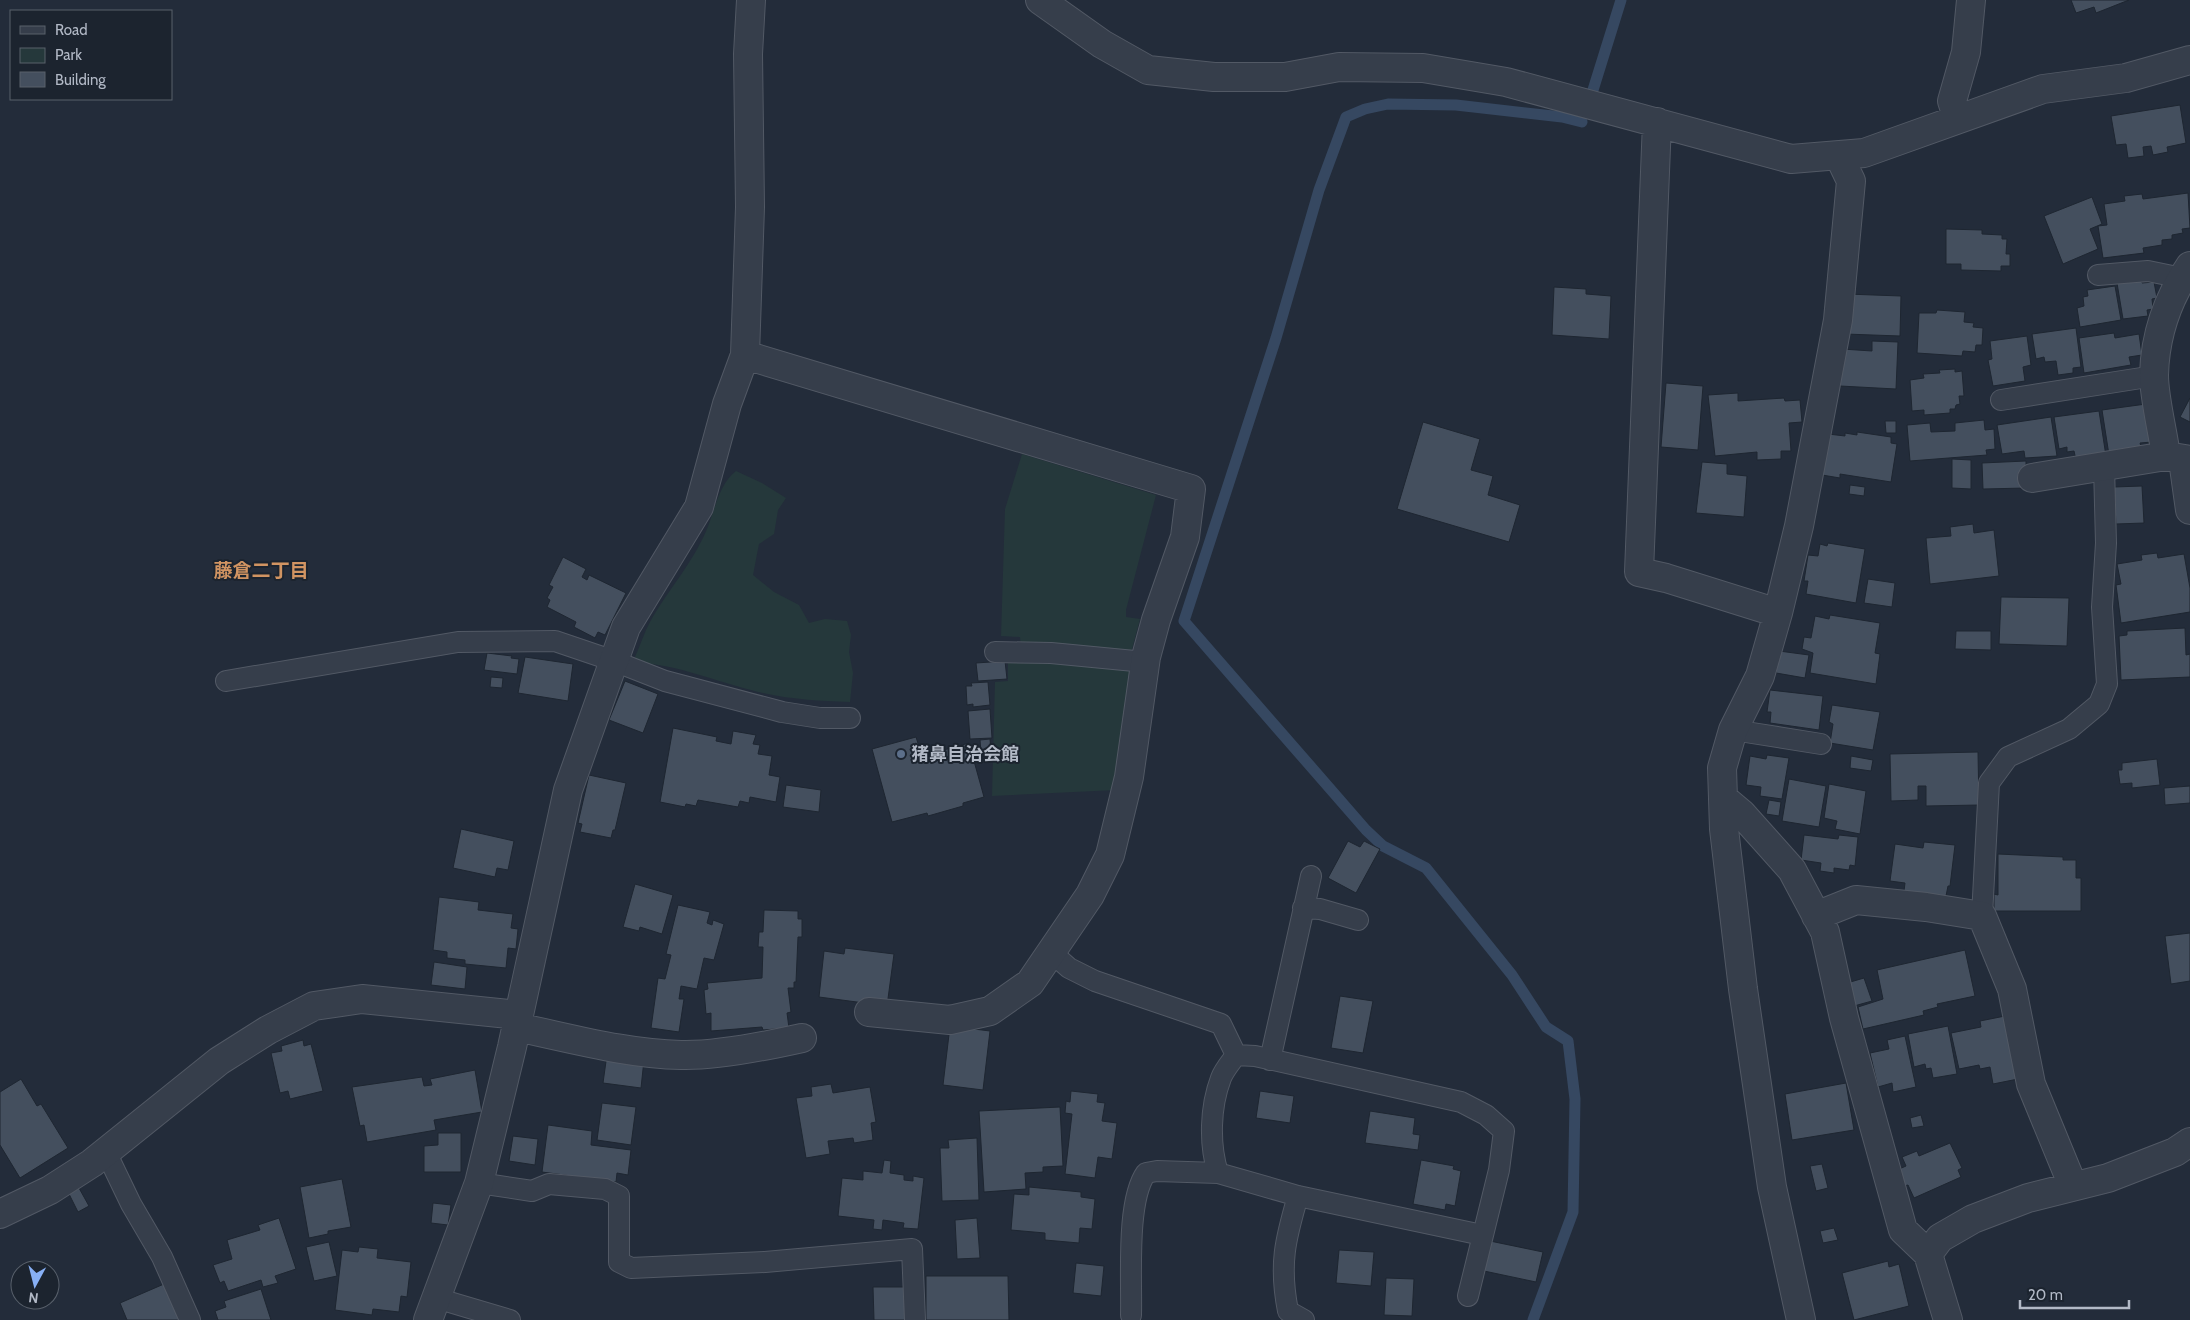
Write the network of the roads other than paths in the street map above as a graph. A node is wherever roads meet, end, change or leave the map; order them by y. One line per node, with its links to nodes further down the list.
1 (751, 0): 10 (street)
2 (1040, 0): 6 (street)
3 (1971, 0): 5 (street)
4 (2190, 60): 5 (street)
5 (1958, 119): 7 (street)
6 (1656, 122): 7 (street); 17 (street)
7 (1839, 156): 17 (street)
8 (2186, 272): 9 (lane); 11 (street)
9 (2098, 275)
10 (745, 355): 19 (street); 20 (street)
11 (2154, 376): 12 (lane); 13 (street)
12 (2001, 400)
13 (2180, 458): 14 (street); 16 (street)
14 (2104, 466): 15 (street); 29 (lane)
15 (2032, 478)
16 (2190, 510)
17 (1778, 612): 23 (street)
18 (995, 652): 20 (lane)
19 (614, 661): 21 (lane); 22 (lane); 33 (street)
20 (1145, 662): 31 (street)
21 (226, 681)
22 (850, 718)
23 (1733, 730): 24 (lane); 25 (street)
24 (1821, 744)
25 (1723, 798): 28 (street); 53 (street)
26 (1311, 876): 27 (lane)
27 (1303, 908): 30 (lane); 36 (lane)
28 (1816, 916): 29 (street); 45 (street)
29 (1982, 916): 41 (street)
30 (1358, 920)
31 (1052, 953): 32 (street); 35 (lane)
32 (869, 1012)
33 (517, 1021): 34 (street); 38 (street); 40 (street)
34 (802, 1038)
35 (1236, 1055): 36 (lane); 39 (lane)
36 (1270, 1060): 44 (lane)
37 (2190, 1142): 41 (street)
38 (106, 1152): 43 (street); 49 (lane)
39 (1218, 1174): 42 (lane); 48 (lane)
40 (479, 1183): 47 (street); 51 (lane)
41 (2073, 1186): 45 (street)
42 (1298, 1196): 44 (lane); 52 (lane)
43 (0, 1214)
44 (1482, 1234): 46 (lane)
45 (1928, 1254): 54 (street)
46 (1468, 1296)
47 (432, 1309): 50 (lane)
48 (1131, 1315)
49 (190, 1320)
50 (510, 1320)
51 (915, 1320)
52 (1304, 1320)
53 (1800, 1320)
54 (1948, 1320)

